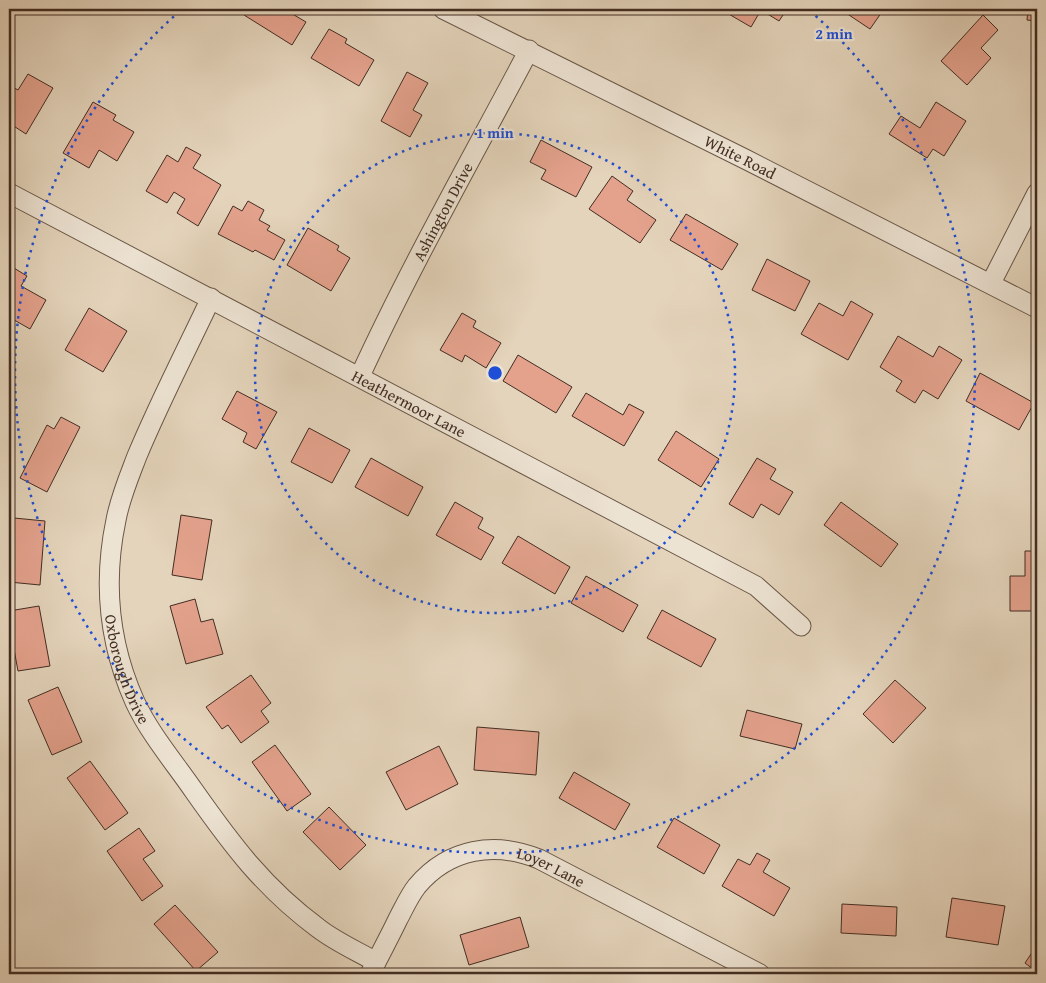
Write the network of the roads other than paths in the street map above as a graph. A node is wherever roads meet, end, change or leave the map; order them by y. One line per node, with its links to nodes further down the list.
1 (443, 9): 2 (street, White Road)
2 (529, 50): 5 (street, White Road); 8 (street, Ashington Drive)
3 (9, 193): 6 (street, Heathermoor Lane)
4 (1037, 193): 5 (street)
5 (991, 283): 7 (street, White Road)
6 (211, 298): 8 (street, Heathermoor Lane); 10 (street, Oxborough Drive)
7 (1037, 308)
8 (360, 376): 9 (street, Heathermoor Lane)
9 (801, 626)
10 (373, 968): 11 (street, Loyer Lane)
11 (733, 968): 12 (street, Loyer Lane)
12 (760, 974)

